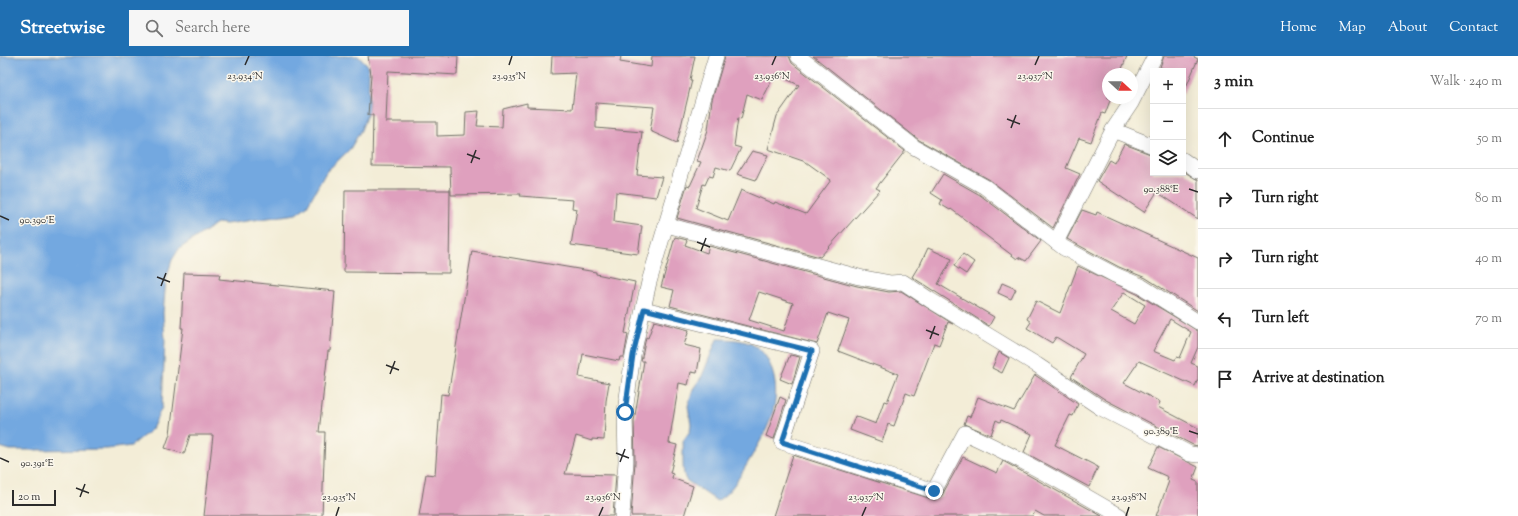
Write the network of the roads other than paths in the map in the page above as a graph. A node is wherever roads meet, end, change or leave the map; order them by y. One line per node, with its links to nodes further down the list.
1 (716, 56): 8 (street)
2 (798, 56): 9 (street)
3 (1155, 56): 4 (street)
4 (1113, 130): 5 (street); 9 (street)
5 (1150, 145)
6 (1186, 162): 7 (street)
7 (1198, 171)
8 (666, 225): 10 (street); 12 (street)
9 (1056, 242): 11 (street)
10 (644, 309): 13 (street); 14 (street)
11 (1198, 322)
12 (1198, 455)
13 (622, 516)
14 (1120, 516)

